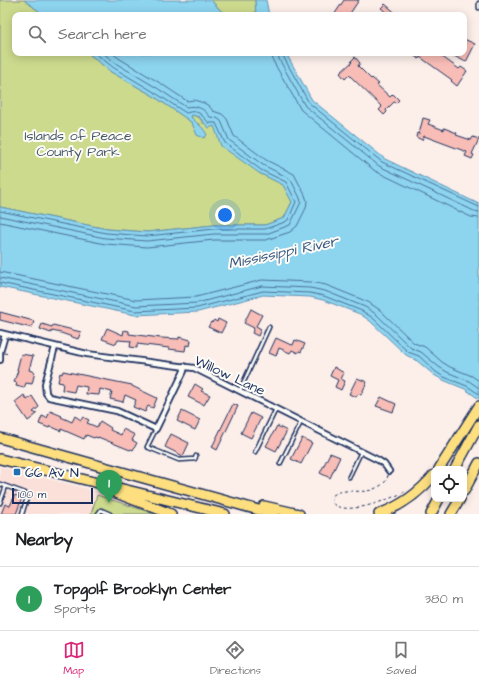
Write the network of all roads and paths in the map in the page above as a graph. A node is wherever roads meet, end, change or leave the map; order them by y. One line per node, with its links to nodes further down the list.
1 (479, 3): 2 (lane)
2 (479, 8)
3 (269, 327): 8 (lane)
4 (3, 334): 5 (street, Willow Lane); 6 (street)
5 (54, 347): 7 (street, Willow Lane); 13 (street)
6 (0, 360)
7 (184, 366): 8 (street, Willow Lane); 13 (street)
8 (239, 391): 10 (street, Willow Lane)
9 (479, 406): 21 (highway)
10 (276, 409): 11 (street, Willow Lane); 15 (lane)
11 (301, 421): 16 (street, Willow Lane); 20 (lane)
12 (478, 427): 22 (highway)
13 (156, 429): 17 (lane)
14 (0, 438): 28 (highway)
15 (255, 452)
16 (361, 452): 23 (street, Willow Lane); 25 (lane)
17 (196, 456)
18 (0, 459): 24 (highway)
19 (479, 463): 29 (highway)
20 (280, 464)
21 (441, 466)
22 (457, 466)
23 (389, 470): 31 (path)
24 (60, 474): 38 (highway); 39 (highway)
25 (348, 477)
26 (431, 479): 42 (highway)
27 (0, 484): 30 (lane)
28 (165, 484): 40 (highway); 41 (highway)
29 (467, 485)
30 (6, 486): 34 (lane); 35 (lane)
31 (408, 490)
32 (437, 502): 43 (highway)
33 (458, 502): 44 (highway)
34 (0, 503)
35 (22, 514)
36 (98, 514): 37 (lane)
37 (110, 514)
38 (172, 514)
39 (225, 514)
40 (273, 514)
41 (300, 514)
42 (379, 514)
43 (431, 514)
44 (452, 514)

